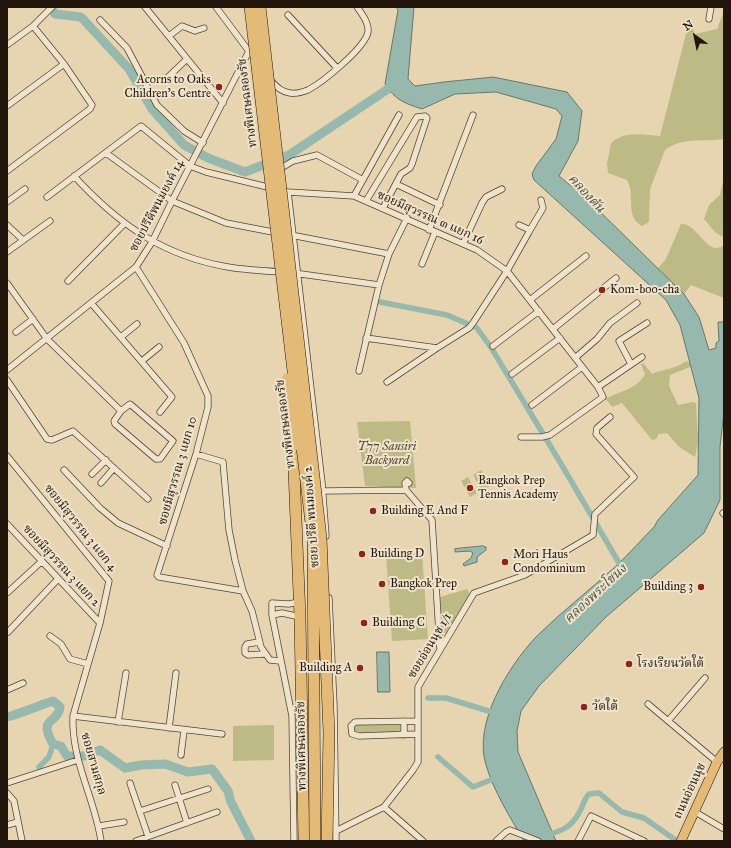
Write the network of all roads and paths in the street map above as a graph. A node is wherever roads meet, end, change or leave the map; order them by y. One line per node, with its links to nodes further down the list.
1 (52, 7): 11 (street)
2 (145, 7): 13 (street)
3 (216, 7): 15 (street)
4 (250, 7): 50 (highway, ทางพิเศษฉลองรัช, bridge)
5 (260, 7): 170 (highway, ทางพิเศษฉลองรัช, bridge)
6 (357, 7): 18 (street)
7 (711, 7): 9 (street)
8 (288, 15): 18 (street)
9 (709, 19)
10 (100, 20): 24 (street)
11 (34, 26): 14 (street); 17 (street)
12 (204, 28): 13 (street)
13 (169, 36): 16 (street)
14 (7, 45)
15 (249, 51): 18 (street); 20 (street, ซอยปรีดีพนมยงค์ 14)
16 (187, 59): 19 (street); 20 (street)
17 (64, 64): 21 (street); 28 (street)
18 (337, 68)
19 (166, 78)
20 (223, 103): 24 (street, ซอยปรีดีพนมยงค์ 14)
21 (7, 106)
22 (399, 115): 30 (street)
23 (473, 115): 41 (street)
24 (202, 145): 26 (street, ซอยปรีดีพนมยงค์ 14)
25 (106, 153): 26 (street); 29 (street); 38 (street)
26 (190, 166): 34 (street, ซอยมีสุวรรณ ๓ แยก 16); 38 (street, ซอยปรีดีพนมยงค์ 14)
27 (283, 167): 30 (street)
28 (7, 171)
29 (74, 176): 35 (street); 45 (street)
30 (363, 180): 36 (street)
31 (396, 184): 39 (street); 41 (street); 42 (street)
32 (25, 189): 40 (street)
33 (502, 189): 55 (street)
34 (288, 192): 36 (street, ซอยมีสุวรรณ ๓ แยก 16); 52 (street, ซอย ปรีดี พนมยงค์ 2)
35 (47, 196)
36 (354, 196): 39 (street, ซอยมีสุวรรณ ๓ แยก 16)
37 (541, 200): 49 (street)
38 (172, 201): 52 (street); 54 (street, ซอยปรีดีพนมยงค์ 14)
39 (366, 201): 42 (street, ซอยมีสุวรรณ ๓ แยก 16)
40 (7, 202)
41 (440, 206): 48 (street)
42 (383, 208): 43 (street, ซอยมีสุวรรณ ๓ แยก 16)
43 (407, 218): 48 (street, ซอยมีสุวรรณ ๓ แยก 16); 57 (street)
44 (50, 221): 53 (street)
45 (124, 224): 54 (street); 64 (street)
46 (7, 225): 53 (street)
47 (520, 225): 49 (street)
48 (429, 230): 51 (street, ซอยมีสุวรรณ ๓ แยก 16)
49 (530, 230): 61 (street)
50 (277, 231): 114 (highway, bridge); 169 (highway, ทางพิเศษฉลองรัช, bridge)
51 (435, 232): 55 (street, ซอยมีสุวรรณ ๓ แยก 16); 59 (street)
52 (293, 236): 57 (street); 62 (street, ซอย ปรีดี พนมยงค์ 2)
53 (23, 240): 56 (street)
54 (152, 242): 60 (street, ซอยปรีดีพนมยงค์ 14); 62 (street)
55 (463, 244): 61 (street, ซอยมีสุวรรณ ๓ แยก 16)
56 (7, 252)
57 (389, 254): 66 (street)
58 (586, 256): 67 (street)
59 (422, 264)
60 (136, 267): 69 (street, ซอยปรีดีพนมยงค์ 14); 99 (street, ซอยมีสุวรรณ 3 แยก 10)
61 (507, 271): 67 (street, ซอยมีสุวรรณ ๓ แยก 16); 82 (street)
62 (296, 273): 66 (street); 106 (street, ซอย ปรีดี พนมยงค์ 2)
63 (616, 278): 74 (street)
64 (68, 281)
65 (7, 283): 71 (street)
66 (379, 285): 77 (street)
67 (530, 300): 70 (street, ซอยมีสุวรรณ ๓ แยก 16)
68 (637, 303): 84 (street)
69 (92, 304): 76 (street); 79 (street, ซอยปรีดีพนมยงค์ 14)
70 (539, 311): 74 (street, ซอยมีสุวรรณ ๓ แยก 16); 80 (street)
71 (33, 319): 75 (street); 79 (street)
72 (647, 323): 86 (street)
73 (137, 324): 76 (street)
74 (553, 329): 78 (street, ซอยมีสุวรรณ ๓ แยก 16)
75 (16, 332)
76 (121, 337): 85 (street)
77 (366, 338): 82 (street); 89 (street)
78 (560, 338): 84 (street, ซอยมีสุวรรณ ๓ แยก 16); 90 (street)
79 (47, 339): 88 (street, ซอยปรีดีพนมยงค์ 14); 95 (street)
80 (493, 346)
81 (159, 347): 85 (street)
82 (437, 348): 92 (street)
83 (642, 357): 86 (street)
84 (575, 358): 87 (street, ซอยมีสุวรรณ ๓ แยก 16)
85 (142, 361): 96 (street)
86 (631, 364): 93 (street)
87 (582, 366): 93 (street, ซอยมีสุวรรณ ๓ แยก 16); 94 (street)
88 (7, 370)
89 (359, 371)
90 (512, 374)
91 (7, 380): 101 (street)
92 (387, 382)
93 (598, 386): 98 (street)
94 (532, 405)
95 (121, 411): 95 (street)
96 (160, 412)
97 (610, 417): 121 (street, ซอยอ่อนนุช 1/1)
98 (521, 436)
99 (196, 454): 109 (street, ซอยมีสุวรรณ 3 แยก 10); 112 (street)
100 (7, 456): 117 (street, ซอยมีสุวรรณ 3 แยก 4)
101 (106, 460): 102 (street); 104 (street)
102 (114, 468): 105 (street); 107 (street)
103 (64, 470): 109 (street)
104 (92, 474)
105 (101, 483)
106 (322, 491): 121 (street); 161 (street, ซอย ปรีดี พนมยงค์ 2)
107 (148, 498)
108 (7, 524): 110 (street, ซอยมีสุวรรณ 3 แยก 2)
109 (167, 546): 112 (street, ซอยมีสุวรรณ 3 แยก 10)
110 (42, 561): 111 (street, ซอยมีสุวรรณ 3 แยก 2); 113 (street)
111 (58, 579): 117 (street, ซอยมีสุวรรณ 3 แยก 2); 118 (street)
112 (243, 591): 120 (street)
113 (7, 594)
114 (299, 602): 115 (street); 116 (highway)
115 (272, 615): 116 (street); 123 (street)
116 (300, 617): 168 (highway)
117 (100, 623): 124 (street, ซอยสามสกุล)
118 (8, 632)
119 (50, 636): 124 (street)
120 (259, 642): 122 (street); 122 (street)
121 (440, 649): 133 (street, ซอยอ่อนนุช 1/1)
122 (264, 654): 123 (street)
123 (280, 661): 167 (street)
124 (88, 664): 131 (street, ซอยสามสกุล)
125 (126, 673): 135 (street)
126 (176, 673): 136 (street)
127 (705, 678): 134 (street)
128 (24, 683): 129 (street)
129 (7, 690)
130 (648, 704): 134 (street)
131 (73, 716): 135 (street); 143 (street, ซอยสามสกุล)
132 (404, 721): 133 (street); 140 (street); 140 (street)
133 (418, 721): 139 (street, ซอยอ่อนนุช 1/1)
134 (668, 721): 144 (street)
135 (118, 722): 136 (street)
136 (169, 728): 137 (street)
137 (184, 730): 138 (street); 142 (street)
138 (222, 734)
139 (417, 734): 140 (street); 151 (street, ซอยอ่อนนุช 1/1)
140 (404, 735)
141 (724, 752): 144 (main road, ถนนอ่อนนุช)
142 (181, 755)
143 (78, 757): 145 (street); 159 (street, ซอยสามสกุล)
144 (721, 762): 154 (main road, ถนนอ่อนนุช)
145 (7, 783)
146 (130, 783): 152 (street)
147 (175, 785): 150 (street)
148 (208, 789): 150 (street)
149 (7, 793): 155 (street)
150 (179, 798): 152 (street); 157 (street)
151 (384, 806): 161 (street); 172 (street)
152 (140, 811): 162 (street)
153 (217, 812): 157 (street)
154 (695, 812): 160 (street); 163 (main road, ถนนอ่อนนุช)
155 (18, 822): 158 (street); 164 (street)
156 (124, 822): 159 (street)
157 (187, 823): 162 (street)
158 (7, 825)
159 (99, 826): 165 (street, ซอยสามสกุล)
160 (724, 829)
161 (336, 831): 171 (street, ซอย ปรีดี พนมยงค์ 2)
162 (148, 836): 166 (street)
163 (683, 839)
164 (22, 841)
165 (101, 841)
166 (136, 841)
167 (294, 841)
168 (303, 841)
169 (316, 841)
170 (327, 841)
171 (336, 841)
172 (423, 841)
173 (496, 841): 174 (street)
174 (538, 841)
175 (578, 841): 176 (street)
176 (644, 841)

